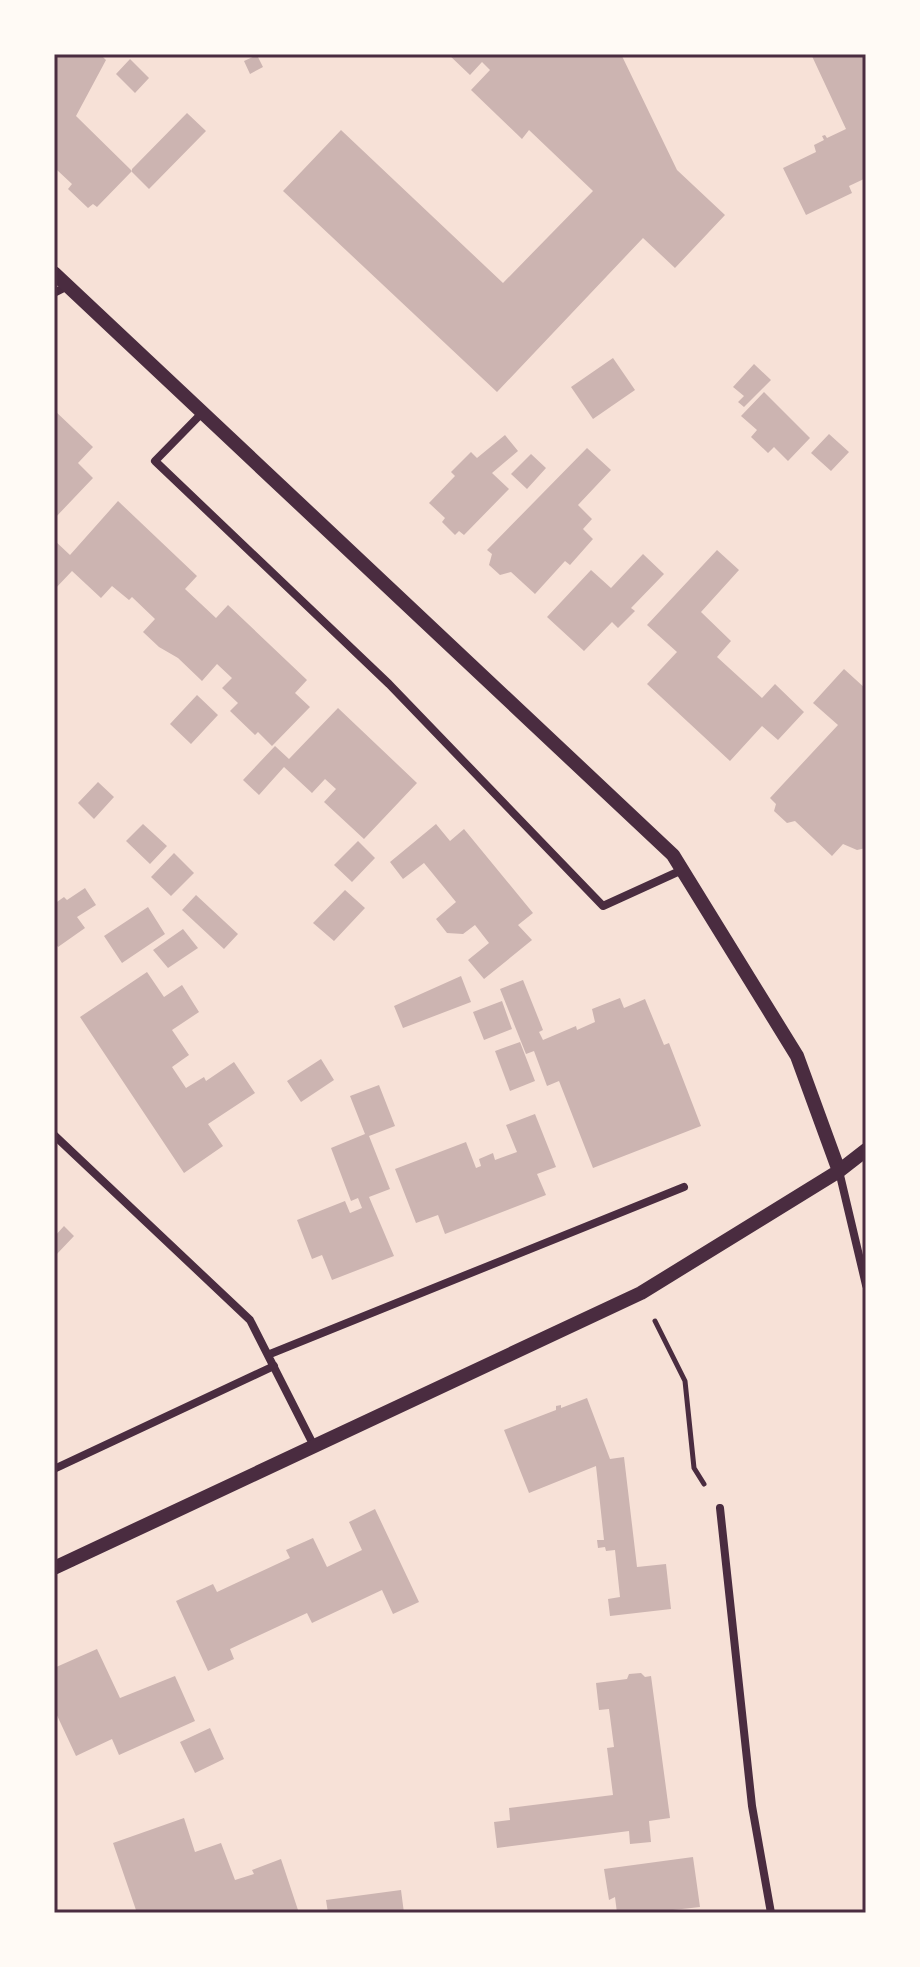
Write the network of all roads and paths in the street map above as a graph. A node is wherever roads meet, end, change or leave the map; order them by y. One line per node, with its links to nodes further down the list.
1 (54, 273): 2 (street)
2 (68, 286): 3 (street); 4 (street)
3 (54, 293)
4 (202, 413): 5 (street); 5 (street)
5 (682, 870): 8 (street)
6 (54, 1135): 12 (street)
7 (866, 1150): 8 (street)
8 (839, 1171): 10 (street); 11 (street)
9 (684, 1187): 12 (street)
10 (866, 1285)
11 (641, 1293): 14 (street); 16 (path)
12 (270, 1354): 13 (street)
13 (274, 1366): 14 (street); 15 (street)
14 (314, 1446): 17 (street)
15 (54, 1469)
16 (720, 1508): 18 (street)
17 (54, 1568)
18 (771, 1913)

